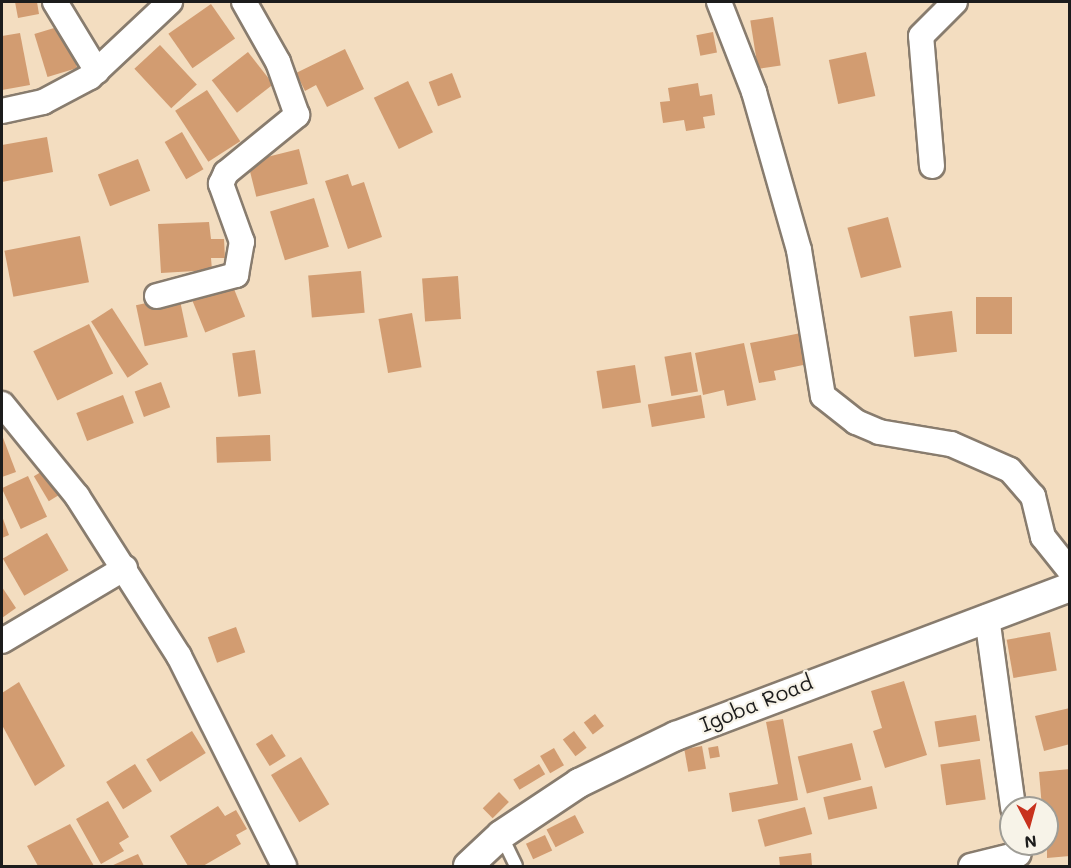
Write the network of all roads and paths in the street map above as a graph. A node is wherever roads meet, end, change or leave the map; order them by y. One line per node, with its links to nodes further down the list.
1 (55, 2): 6 (street)
2 (170, 2): 6 (street)
3 (244, 2): 9 (street)
4 (719, 2): 12 (street)
5 (956, 2): 8 (street)
6 (97, 71): 7 (street)
7 (2, 111)
8 (932, 166)
9 (157, 296)
10 (2, 404): 11 (street)
11 (125, 568): 15 (street); 19 (street)
12 (1070, 571)
13 (1070, 586): 14 (street, Igoba Road)
14 (987, 617): 16 (street); 17 (street, Igoba Road)
15 (2, 641)
16 (1010, 796)
17 (501, 835): 20 (street, Igoba Road); 21 (lane)
18 (1015, 856): 22 (street)
19 (284, 867)
20 (468, 867)
21 (516, 867)
22 (971, 867)

